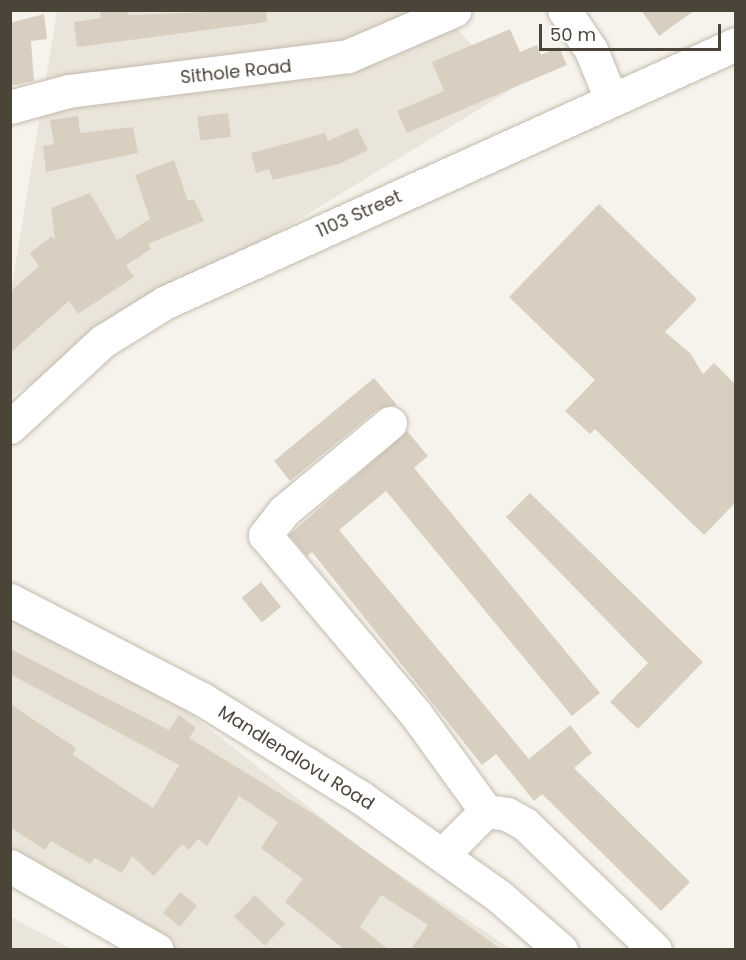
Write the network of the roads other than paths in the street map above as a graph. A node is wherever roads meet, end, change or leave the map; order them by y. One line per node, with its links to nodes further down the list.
1 (455, 10): 5 (street, Sithole Road)
2 (564, 10): 4 (street)
3 (735, 44): 4 (street, 1103 Street)
4 (611, 99): 7 (street, 1103 Street)
5 (10, 107)
6 (390, 423): 9 (street)
7 (10, 427)
8 (10, 600): 10 (street, Mandlendlovu Road)
9 (486, 812): 10 (street); 14 (street)
10 (443, 854): 13 (street, Mandlendlovu Road)
11 (10, 866): 12 (street)
12 (157, 950)
13 (561, 950)
14 (655, 950)

